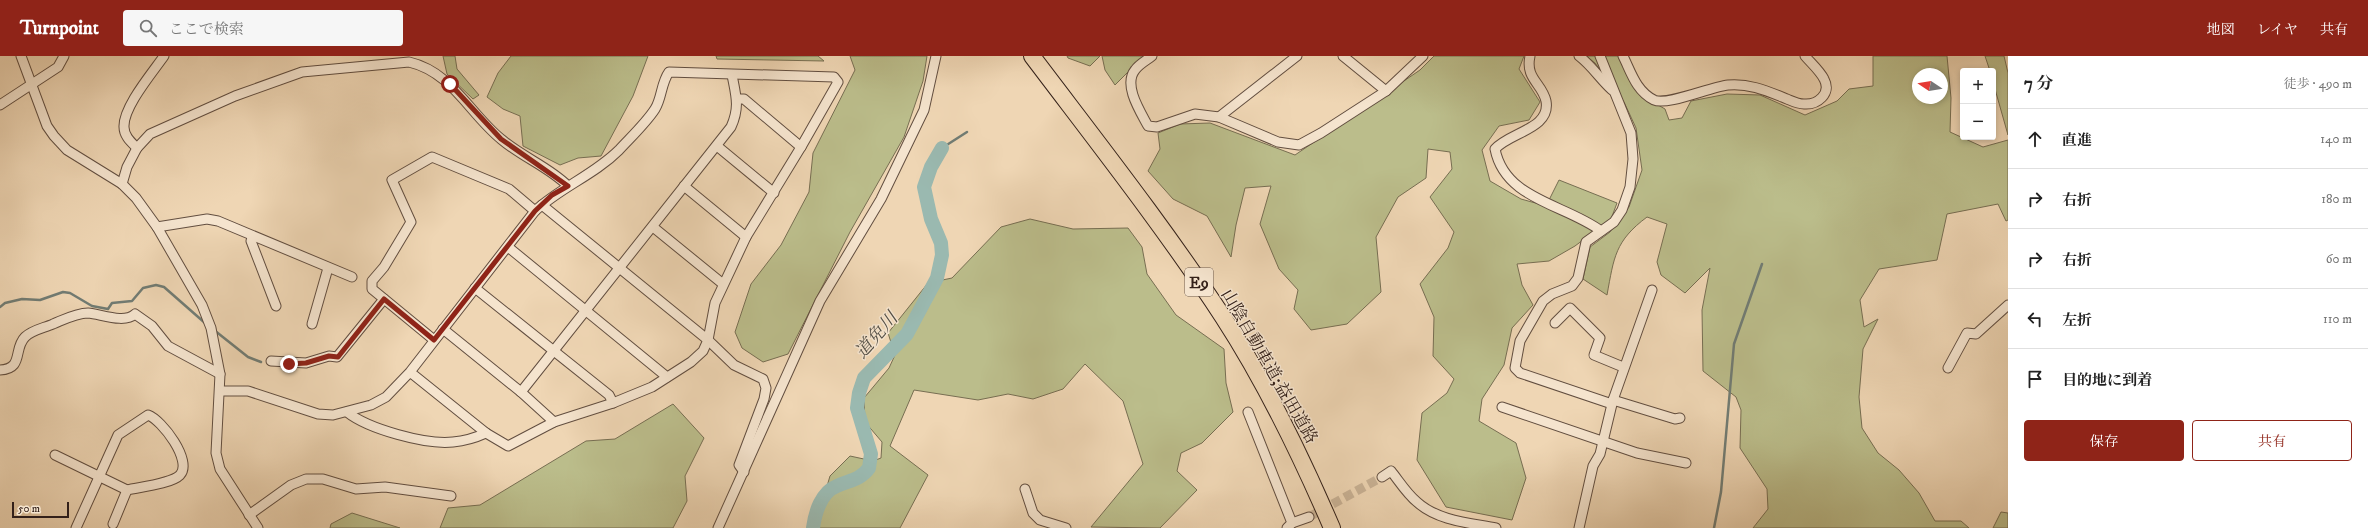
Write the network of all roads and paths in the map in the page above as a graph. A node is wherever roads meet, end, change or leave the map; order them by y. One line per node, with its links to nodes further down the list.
1 (21, 56): 16 (street)
2 (64, 56): 16 (street)
3 (164, 56): 24 (street)
4 (936, 56): 72 (street)
5 (1032, 56): 86 (highway, 山陰自動車道;益田道路 / E9)
6 (1152, 56): 21 (street)
7 (1297, 56): 21 (street)
8 (1343, 56): 17 (street)
9 (1423, 56): 17 (street)
10 (1530, 56): 32 (street)
11 (1579, 56): 18 (street)
12 (1600, 56): 18 (street)
13 (1623, 56): 14 (street)
14 (1804, 56)
15 (732, 74): 19 (street); 23 (street); 26 (street)
16 (32, 86): 20 (street); 25 (street)
17 (1386, 91): 21 (street)
18 (1613, 91): 32 (street)
19 (737, 99): 22 (street); 23 (street)
20 (0, 105)
21 (1219, 117)
22 (717, 146): 27 (street); 28 (street)
23 (802, 147): 28 (street)
24 (137, 148): 25 (street); 26 (street)
25 (122, 184): 30 (street)
26 (568, 186): 29 (street)
27 (684, 186): 31 (street); 34 (street)
28 (774, 193): 34 (street)
29 (539, 208): 35 (street); 37 (street); 42 (street)
30 (157, 227): 33 (street); 57 (street)
31 (653, 227): 37 (street); 39 (street)
32 (1601, 231): 61 (street)
33 (252, 237): 36 (street); 44 (street)
34 (746, 237): 39 (street)
35 (508, 247): 40 (street); 45 (street)
36 (328, 268): 38 (street); 47 (street)
37 (619, 268): 45 (street); 50 (street)
38 (352, 277)
39 (723, 284): 50 (street)
40 (475, 288): 48 (street); 51 (street)
41 (1652, 290): 53 (street)
42 (384, 299): 49 (street); 52 (street)
43 (2008, 305): 54 (street)
44 (276, 306)
45 (586, 310): 51 (street); 58 (street)
46 (1555, 323): 53 (street)
47 (312, 324)
48 (443, 329): 49 (street); 60 (street)
49 (434, 340): 56 (street)
50 (708, 340): 58 (street); 72 (street)
51 (554, 352): 60 (street); 62 (street)
52 (271, 361)
53 (1623, 367): 61 (street)
54 (1948, 368)
55 (0, 370): 57 (street)
56 (410, 372): 64 (street); 68 (street)
57 (220, 374): 59 (street)
58 (667, 377): 62 (street)
59 (220, 390): 64 (street); 78 (street)
60 (521, 392): 67 (street)
61 (1612, 402): 66 (street); 69 (street)
62 (613, 403): 67 (street)
63 (1502, 407): 69 (street)
64 (347, 412): 68 (street)
65 (1248, 412): 81 (street)
66 (1680, 418)
67 (554, 422): 68 (street)
68 (486, 433)
69 (1603, 442): 71 (street); 88 (street)
70 (55, 455): 73 (street)
71 (1686, 463)
72 (744, 472): 84 (street)
73 (100, 476): 76 (street); 76 (street); 82 (street)
74 (1382, 477): 87 (street)
75 (1025, 489): 85 (street)
76 (127, 490): 80 (street)
77 (451, 496): 78 (street)
78 (249, 515): 83 (street)
79 (1309, 517): 81 (street)
80 (113, 524)
81 (1290, 525)
82 (76, 528)
83 (258, 528)
84 (718, 528)
85 (1066, 528)
86 (1332, 528)
87 (1496, 528)
88 (1579, 528)

